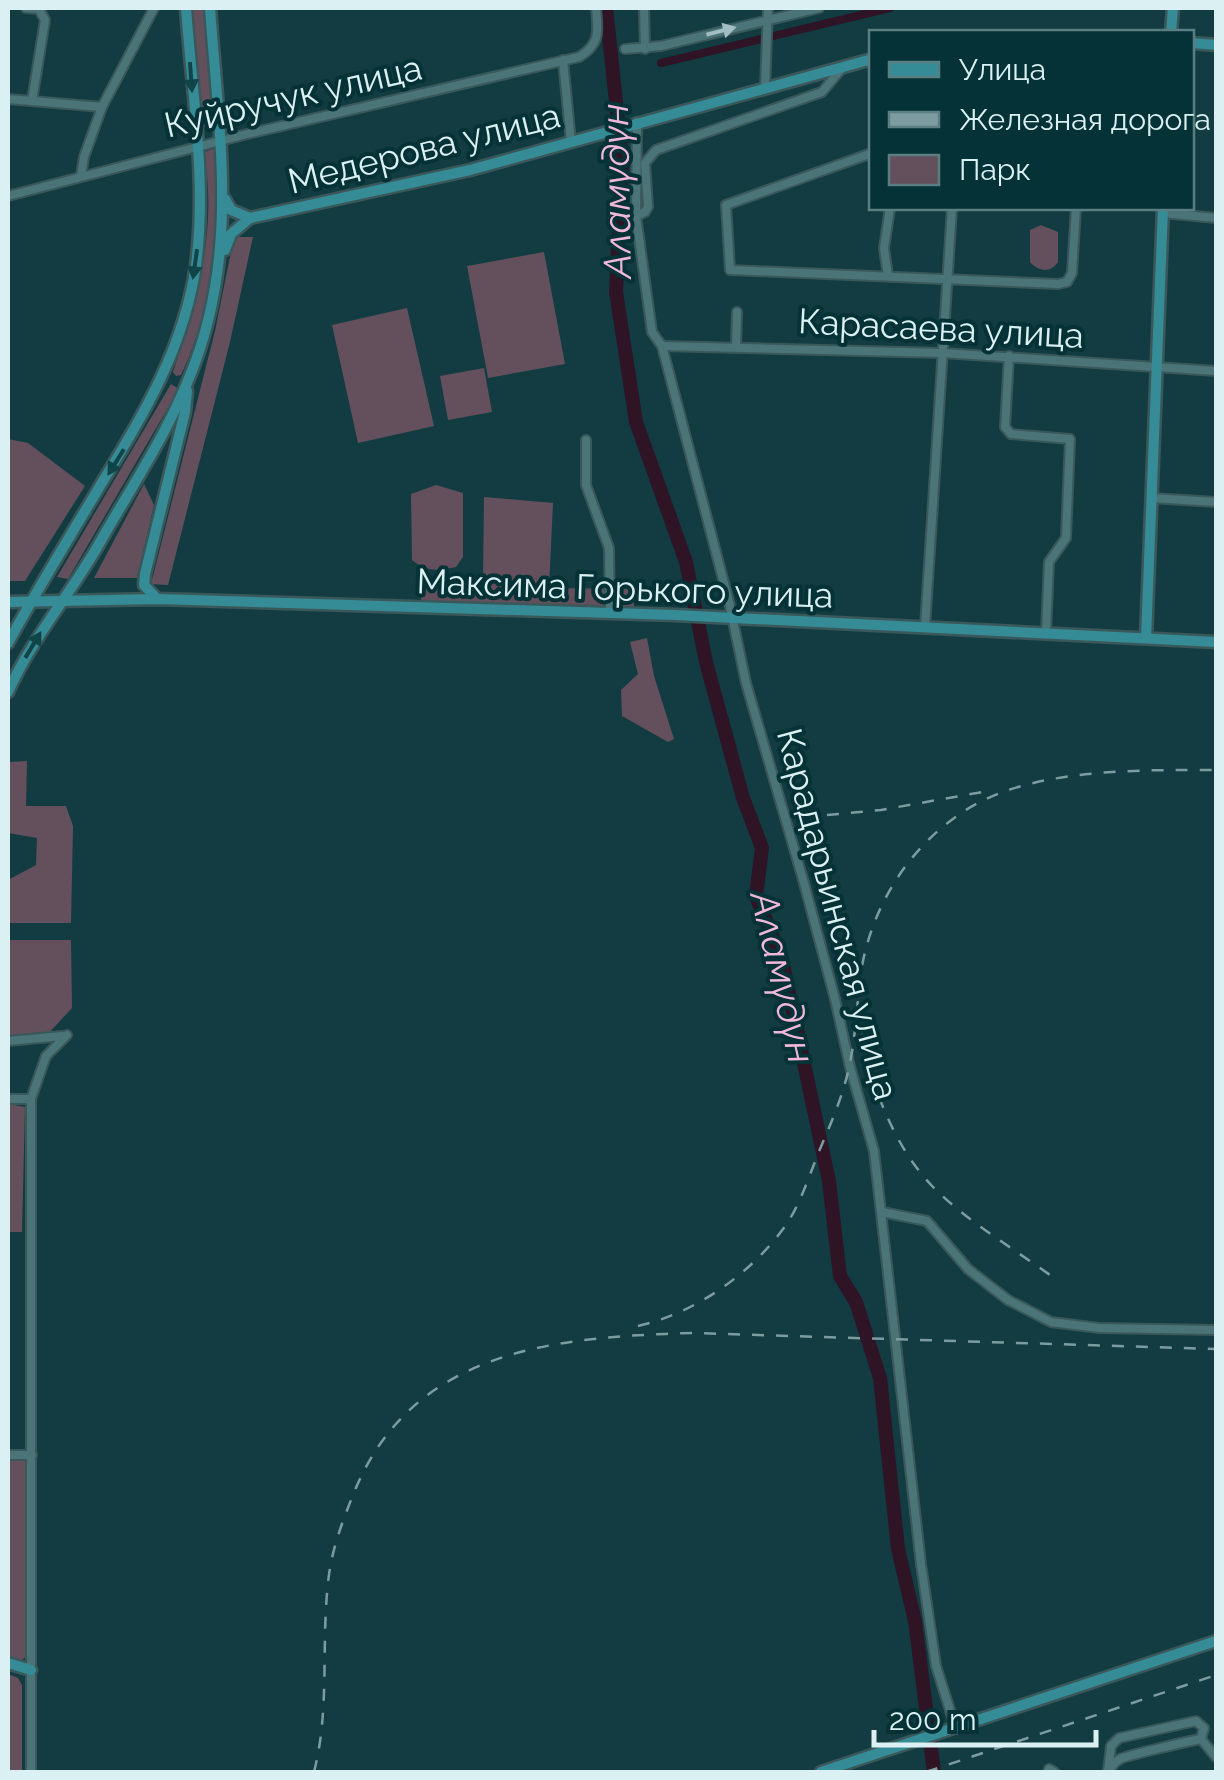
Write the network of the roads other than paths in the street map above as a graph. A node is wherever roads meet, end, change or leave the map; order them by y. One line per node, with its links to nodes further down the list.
1 (26, 8): 17 (street)
2 (154, 8): 18 (street)
3 (186, 8): 22 (main road, one-way to 22)
4 (210, 8): 20 (main road)
5 (596, 8): 12 (street, Куйручук улица)
6 (644, 8): 11 (street)
7 (768, 8): 9 (street)
8 (820, 8): 9 (street)
9 (767, 20): 11 (street, one-way to 9); 15 (street)
10 (625, 48): 11 (street)
11 (645, 49)
12 (563, 60): 20 (street, Куйручук улица); 21 (street)
13 (869, 61): 14 (main road, Медерова улица)
14 (843, 67): 15 (main road, Медерова улица); 31 (street, Медерова улица)
15 (765, 88): 19 (main road, Медерова улица)
16 (8, 99): 17 (street)
17 (32, 101): 18 (street)
18 (102, 107): 24 (street)
19 (632, 123): 21 (main road, Медерова улица); 31 (street, Карадарьинская улица)
20 (221, 140): 22 (street, Куйручук улица); 26 (main road)
21 (571, 142): 32 (main road, Медерова улица)
22 (196, 146): 24 (street, Куйручук улица); 44 (main road, one-way to 44)
23 (869, 154): 35 (street)
24 (81, 176): 25 (street, Куйручук улица)
25 (8, 196)
26 (224, 198): 32 (main road, Медерова улица); 34 (main road)
27 (890, 210): 35 (street)
28 (952, 210): 36 (street)
29 (1076, 210): 36 (street)
30 (1163, 210): 33 (street); 42 (main road)
31 (636, 216): 38 (street, Карадарьинская улица)
32 (250, 218): 34 (main road, Медерова улица)
33 (1216, 218)
34 (220, 267): 45 (main road)
35 (888, 276): 36 (street)
36 (948, 278): 40 (street)
37 (737, 312): 39 (street)
38 (662, 346): 39 (street, Карасаева улица); 54 (street, Карадарьинская улица)
39 (736, 346): 40 (street, Карасаева улица)
40 (943, 352): 41 (street, Карасаева улица); 55 (street)
41 (1008, 356): 42 (street, Карасаева улица); 56 (street)
42 (1157, 367): 43 (street, Карасаева улица); 47 (main road)
43 (1216, 371)
44 (164, 377): 45 (main road); 50 (main road, one-way to 50)
45 (187, 384): 49 (main road); 51 (main road)
46 (586, 440): 53 (street)
47 (1151, 498): 48 (street); 57 (main road)
48 (1216, 502)
49 (158, 599): 51 (main road, Максима Горького улица); 53 (main road, Максима Горького улица)
50 (32, 600): 51 (main road, Максима Горького улица); 52 (main road, Максима Горького улица); 59 (main road)
51 (62, 600): 60 (main road, one-way to 51)
52 (8, 602)
53 (610, 613): 54 (main road, Максима Горького улица)
54 (731, 617): 55 (main road, Максима Горького улица); 64 (street, Карадарьинская улица)
55 (925, 627): 56 (main road, Максима Горького улица)
56 (1046, 633): 57 (main road, Максима Горького улица)
57 (1146, 638): 58 (main road, Максима Горького улица)
58 (1216, 642)
59 (8, 643)
60 (8, 692)
61 (8, 1041): 63 (street)
62 (8, 1099): 63 (street)
63 (31, 1100): 67 (street)
64 (882, 1212): 65 (street); 71 (street, Карадарьинская улица)
65 (1216, 1330)
66 (8, 1454): 67 (street)
67 (32, 1454): 70 (street)
68 (1216, 1641): 71 (main road)
69 (9, 1664): 70 (main road)
70 (31, 1670): 74 (street)
71 (951, 1730): 75 (main road)
72 (1202, 1739): 73 (street); 76 (street); 76 (street)
73 (1216, 1757)
74 (31, 1772)
75 (821, 1772)
76 (1108, 1772)

